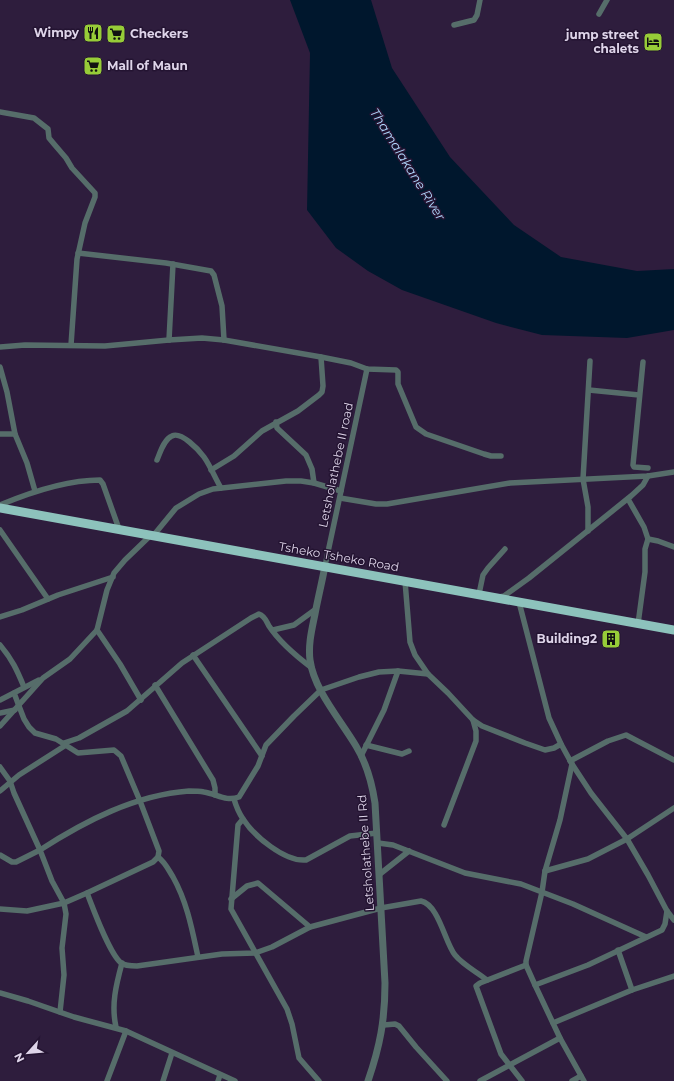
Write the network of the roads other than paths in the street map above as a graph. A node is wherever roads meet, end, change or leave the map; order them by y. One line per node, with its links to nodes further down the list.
1 (480, 0): 4 (street)
2 (607, 0): 3 (street)
3 (599, 14)
4 (454, 25)
5 (0, 112): 6 (street)
6 (78, 252): 7 (street); 10 (street)
7 (173, 264): 8 (street); 9 (street)
8 (169, 340): 9 (street); 10 (street)
9 (224, 340): 12 (street)
10 (71, 345): 11 (street)
11 (0, 347)
12 (321, 357): 16 (street); 19 (street)
13 (590, 361): 17 (street)
14 (643, 362): 18 (street)
15 (0, 367): 21 (street)
16 (368, 369): 22 (street); 33 (street, Letsholathebe II road)
17 (589, 390): 18 (street); 29 (street)
18 (639, 395): 25 (street)
19 (276, 422): 26 (street); 30 (street)
20 (0, 434): 21 (street)
21 (15, 434): 32 (street)
22 (501, 456)
23 (157, 460): 26 (street)
24 (674, 465): 27 (street)
25 (648, 468)
26 (211, 470): 31 (street)
27 (674, 472): 28 (street)
28 (648, 476): 29 (street); 35 (street)
29 (583, 479): 34 (street); 39 (street)
30 (314, 483): 31 (street); 33 (street)
31 (221, 488): 40 (street)
32 (36, 491): 36 (street); 37 (street)
33 (341, 491): 34 (street, Letsholathebe II road)
34 (340, 498): 44 (street, Letsholathebe II road)
35 (628, 499): 39 (street); 41 (street)
36 (0, 506): 37 (highway, Tsheko Tsheko Road)
37 (119, 529): 40 (highway, Tsheko Tsheko Road)
38 (0, 530): 49 (street)
39 (588, 531): 48 (street)
40 (152, 536): 44 (highway, Tsheko Tsheko Road); 45 (street)
41 (648, 540): 42 (street); 53 (street)
42 (674, 547)
43 (505, 549): 47 (street)
44 (325, 566): 46 (highway, Tsheko Tsheko Road); 51 (street, Letsholathebe II Rd)
45 (113, 577): 49 (street); 54 (street)
46 (405, 582): 47 (highway, Tsheko Tsheko Road); 61 (street)
47 (479, 594): 48 (highway, Tsheko Tsheko Road)
48 (496, 598): 50 (highway, Tsheko Tsheko Road)
49 (48, 599): 52 (street)
50 (519, 602): 53 (highway, Tsheko Tsheko Road); 74 (street)
51 (316, 609): 55 (street); 59 (street, Letsholathebe II Rd)
52 (0, 617)
53 (638, 624): 56 (highway, Tsheko Tsheko Road)
54 (98, 630): 62 (street); 68 (street)
55 (273, 630): 58 (street); 59 (street)
56 (674, 630)
57 (0, 645): 64 (street)
58 (194, 655): 63 (street); 77 (street)
59 (312, 668): 65 (street, Letsholathebe II Rd)
60 (398, 671): 61 (street); 65 (street); 75 (street)
61 (428, 674): 71 (street)
62 (43, 678): 64 (street); 69 (street)
63 (156, 686): 68 (street); 84 (street)
64 (24, 687): 66 (street)
65 (321, 690): 77 (street); 78 (street, Letsholathebe II Rd)
66 (14, 693): 67 (street); 69 (street)
67 (0, 700)
68 (141, 700): 73 (street)
69 (17, 708): 70 (street); 72 (street); 73 (street)
70 (0, 713)
71 (473, 720): 74 (street); 91 (street)
72 (0, 726)
73 (65, 744): 82 (street); 86 (street)
74 (561, 744): 80 (street)
75 (366, 745): 76 (street); 78 (street)
76 (409, 751)
77 (262, 756): 85 (street)
78 (361, 756): 92 (street, Letsholathebe II Rd)
79 (674, 760): 80 (street)
80 (571, 762): 93 (street); 99 (street)
81 (0, 767): 82 (street)
82 (10, 781): 83 (street); 95 (street)
83 (0, 791)
84 (215, 795): 85 (street); 86 (street)
85 (234, 799): 90 (street)
86 (140, 801): 95 (street); 98 (street)
87 (674, 808): 88 (street)
88 (665, 815): 89 (street); 93 (street)
89 (674, 816)
90 (243, 819): 92 (street); 103 (street)
91 (444, 825)
92 (377, 833): 94 (street, Letsholathebe II Rd)
93 (627, 839): 99 (street); 107 (street)
94 (378, 843): 96 (street); 100 (street, Letsholathebe II Rd)
95 (40, 850): 97 (street); 104 (street)
96 (409, 850): 100 (street); 102 (street)
97 (0, 855)
98 (158, 857): 101 (street); 113 (street)
99 (545, 871): 102 (street)
100 (380, 874): 105 (street, Letsholathebe II Rd)
101 (86, 892): 104 (street); 114 (street)
102 (542, 892): 110 (street); 115 (street)
103 (231, 899): 109 (street); 112 (street)
104 (64, 903): 106 (street); 121 (street)
105 (381, 908): 109 (street); 117 (street); 123 (street, Letsholathebe II Rd)
106 (0, 909)
107 (667, 911): 108 (street); 110 (street)
108 (674, 920)
109 (310, 927): 112 (street)
110 (646, 937): 111 (street)
111 (618, 950): 118 (street); 119 (street)
112 (255, 954): 113 (street); 134 (street)
113 (198, 957): 114 (street)
114 (122, 963): 124 (street)
115 (526, 965): 117 (street); 118 (street)
116 (674, 976): 119 (street)
117 (487, 980): 128 (street)
118 (535, 985): 122 (street)
119 (632, 990): 122 (street)
120 (0, 992): 121 (street)
121 (60, 1012): 124 (street)
122 (553, 1024): 126 (street)
123 (384, 1025): 135 (street, Letsholathebe II Rd); 136 (street)
124 (116, 1027): 125 (street)
125 (126, 1031): 127 (street); 131 (street)
126 (560, 1038): 128 (street); 130 (street)
127 (172, 1053): 129 (street); 132 (street)
128 (509, 1066): 137 (street); 138 (street)
129 (219, 1078): 133 (street)
130 (582, 1079): 139 (street)
131 (107, 1081)
132 (163, 1081)
133 (235, 1081)
134 (319, 1081)
135 (368, 1081)
136 (447, 1081)
137 (480, 1081)
138 (522, 1081)
139 (572, 1081)

